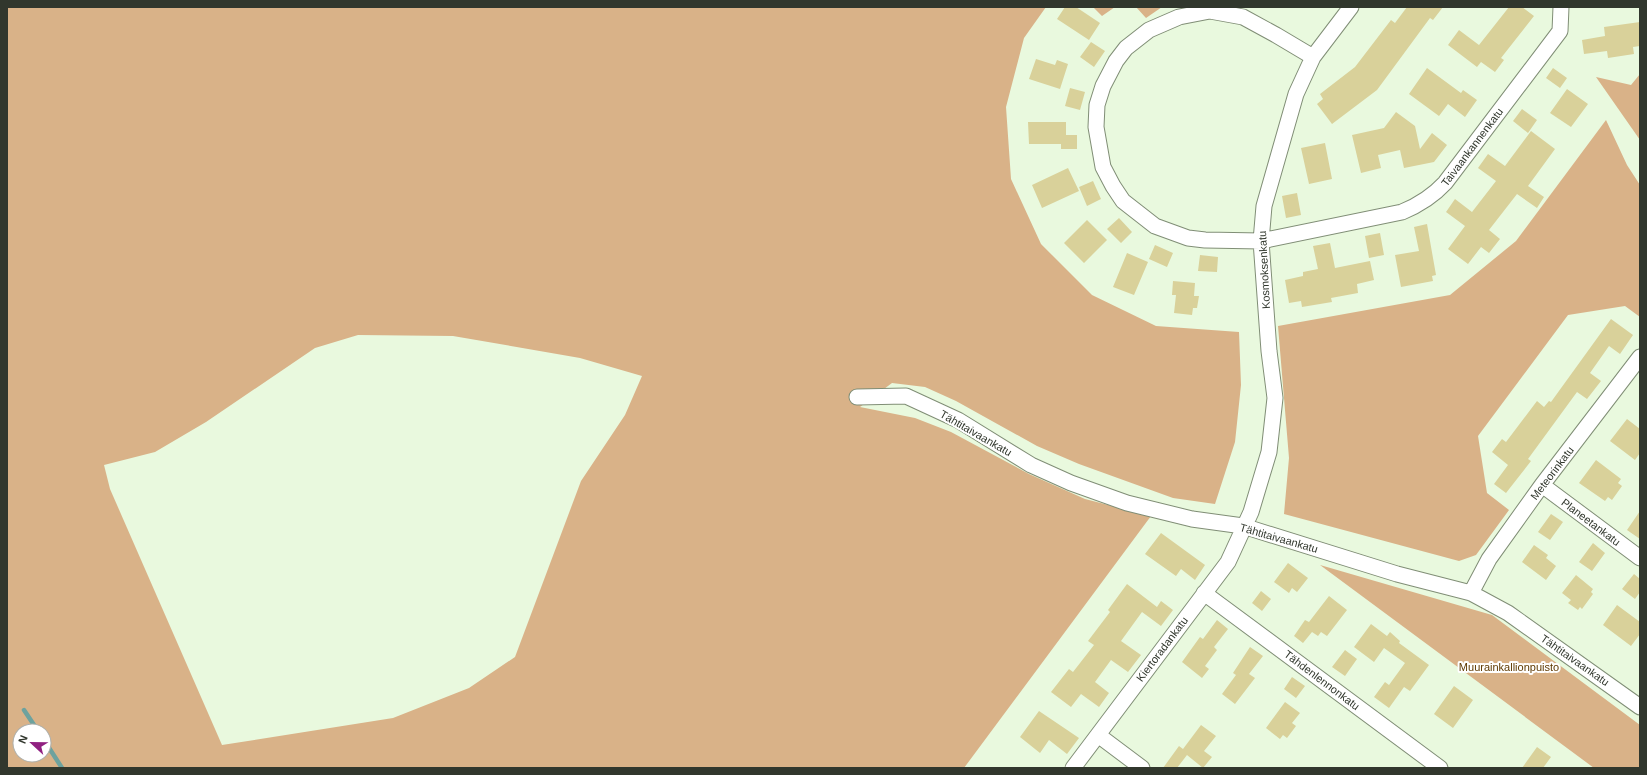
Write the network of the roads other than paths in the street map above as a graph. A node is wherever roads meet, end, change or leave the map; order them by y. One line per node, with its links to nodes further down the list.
1 (1351, 7): 3 (street, Kosmoksenkatu)
2 (1561, 7): 4 (street, Taivaankannenkatu)
3 (1313, 57): 4 (street, Kosmoksenkatu); 4 (street, Taivaankannenkatu)
4 (1261, 241): 8 (street, Kosmoksenkatu)
5 (1640, 357): 7 (street, Meteorinkatu)
6 (857, 397): 8 (street, Tähtitaivaankatu)
7 (1542, 486): 9 (street, Planeetankatu); 11 (street, Meteorinkatu)
8 (1243, 526): 10 (street, Kiertoradankatu); 11 (street, Tähtitaivaankatu)
9 (1640, 558)
10 (1204, 593): 13 (street, Kiertoradankatu); 16 (street, Tähdenlennonkatu)
11 (1471, 593): 12 (street, Tähtitaivaankatu)
12 (1640, 707)
13 (1098, 735): 14 (street, Kiertoradankatu); 15 (street)
14 (1074, 768)
15 (1142, 768)
16 (1440, 768)

